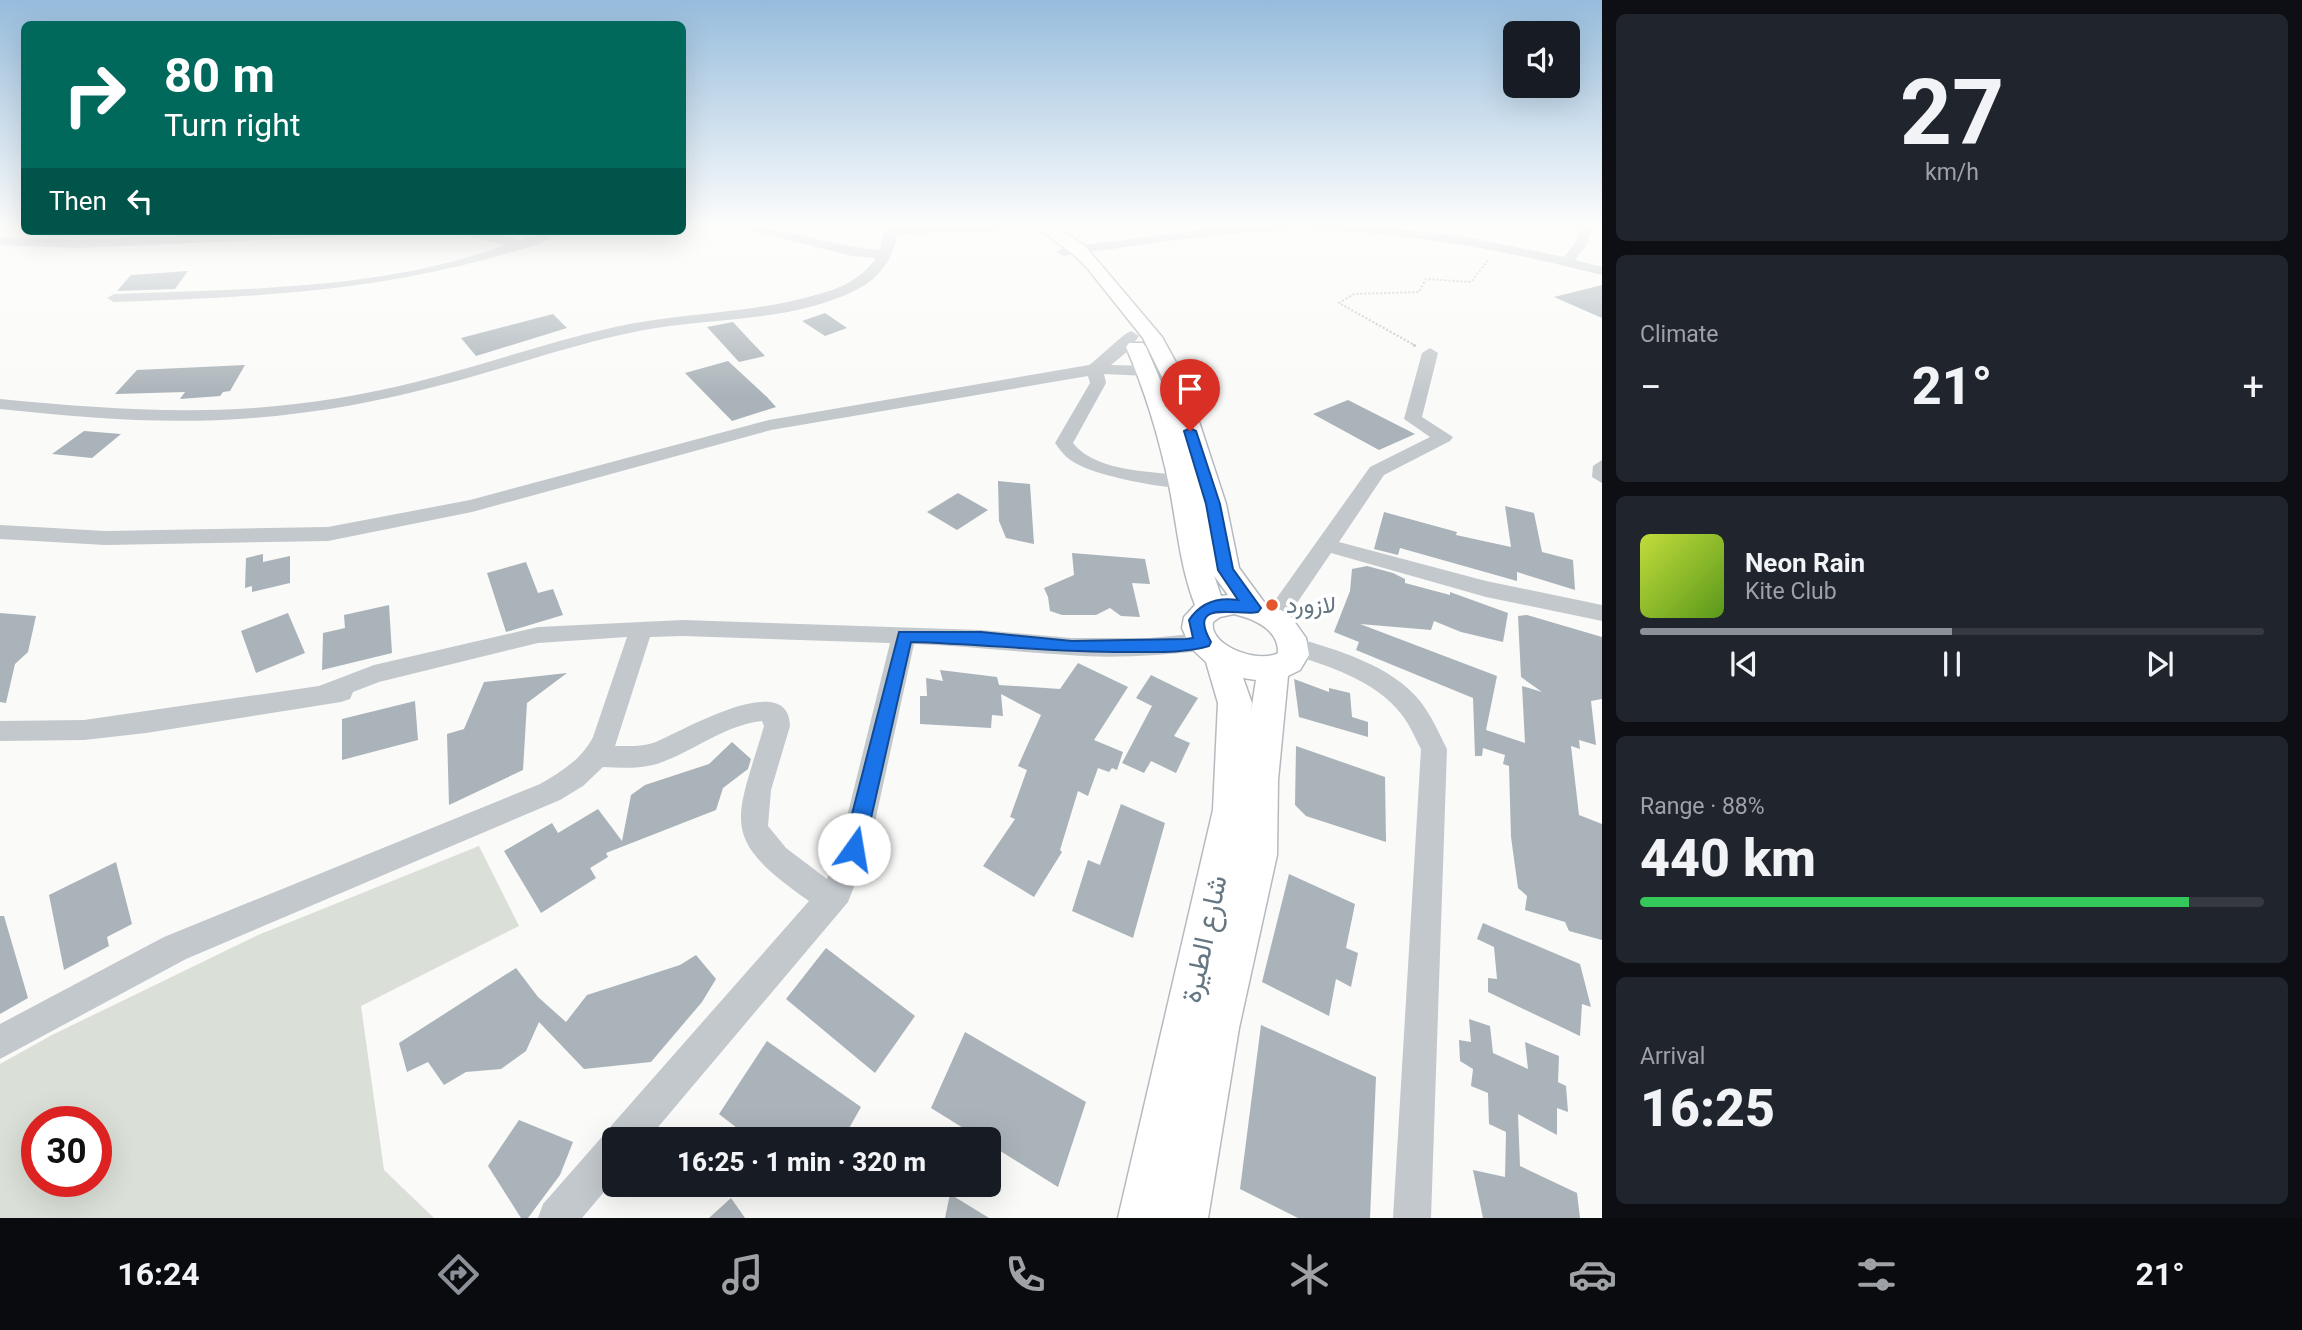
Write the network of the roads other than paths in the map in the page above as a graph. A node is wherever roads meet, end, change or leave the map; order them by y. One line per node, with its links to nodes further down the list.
1 (353, 282): 5 (street)
2 (859, 282): 10 (street)
3 (1094, 282): 6 (main road)
4 (1106, 282): 14 (main road)
5 (114, 298)
6 (1131, 336): 8 (street); 9 (main road)
7 (1430, 353): 16 (street)
8 (1096, 369): 9 (street); 13 (street); 15 (street)
9 (1148, 371): 13 (main road)
10 (0, 404)
11 (1602, 466): 12 (street)
12 (1602, 477)
13 (1180, 481): 14 (street); 17 (main road)
14 (1207, 484): 19 (main road)
15 (0, 531)
16 (1326, 545): 18 (street); 19 (street)
17 (1211, 608): 19 (main road); 22 (main road)
18 (1602, 613)
19 (1264, 614): 23 (main road)
20 (641, 629): 21 (street); 24 (street); 25 (street)
21 (904, 636): 22 (street); 26 (street)
22 (1212, 650): 23 (main road); 31 (main road, شارع الطيرة)
23 (1284, 657): 32 (main road, شارع الطيرة); 33 (street)
24 (0, 731)
25 (597, 756): 26 (street); 27 (street)
26 (831, 899): 28 (street)
27 (0, 1042)
28 (634, 1127)
29 (602, 1165): 30 (street)
30 (557, 1218)
31 (1143, 1218)
32 (1183, 1218)
33 (1412, 1218)

